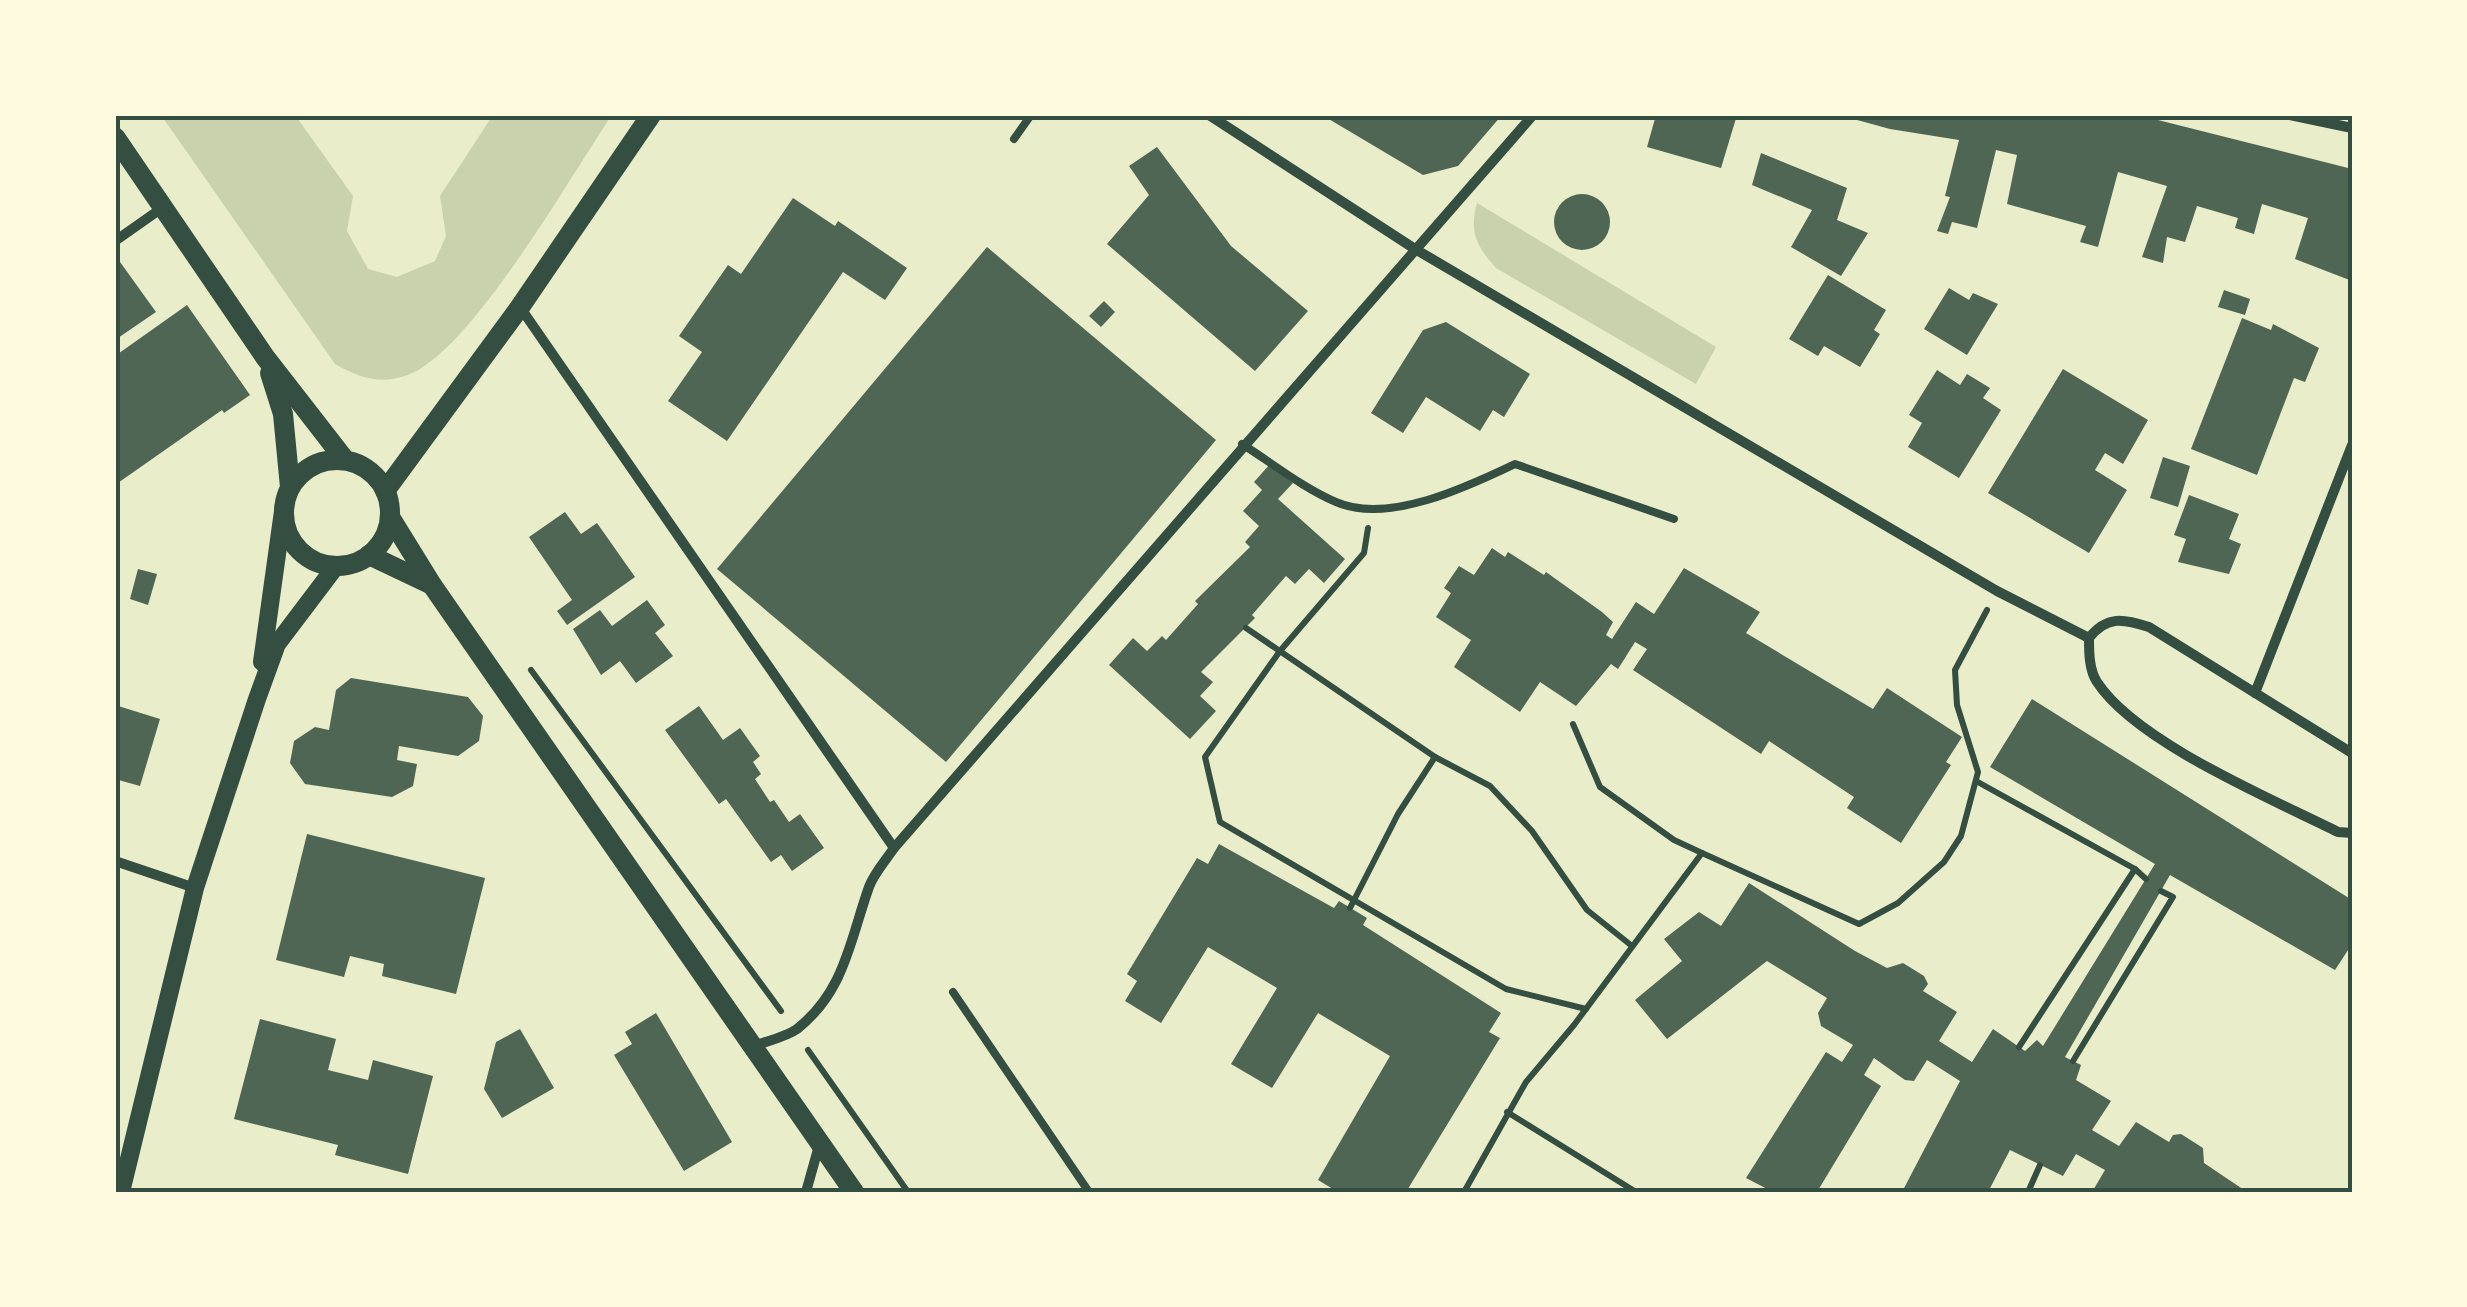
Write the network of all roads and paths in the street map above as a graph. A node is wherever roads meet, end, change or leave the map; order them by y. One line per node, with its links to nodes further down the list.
1 (651, 115): 12 (main road)
2 (1031, 115): 8 (lane)
3 (1209, 115): 11 (street)
4 (1533, 115): 11 (street)
5 (2290, 115): 6 (street)
6 (2352, 128)
7 (115, 137): 9 (main road)
8 (1014, 138)
9 (163, 207): 10 (street); 13 (main road)
10 (115, 241)
11 (1415, 249): 14 (street); 25 (street)
12 (520, 308): 17 (main road); 37 (street)
13 (265, 357): 16 (main road); 18 (main road)
14 (1242, 444): 19 (lane); 37 (street)
15 (2352, 445): 30 (street)
16 (345, 460): 17 (main road); 18 (main road)
17 (385, 491): 20 (main road)
18 (287, 495): 23 (main road); 31 (street)
19 (1371, 506): 21 (lane); 28 (path)
20 (390, 517): 22 (main road); 24 (main road)
21 (1674, 519)
22 (369, 555): 23 (main road); 24 (main road)
23 (336, 566): 31 (street)
24 (432, 585): 50 (main road)
25 (1996, 591): 27 (street); 35 (path)
26 (1246, 628): 28 (path)
27 (2089, 638): 30 (street); 36 (street)
28 (1280, 651): 34 (path); 44 (path)
29 (521, 656): 49 (path)
30 (2255, 693): 33 (street)
31 (257, 699): 42 (street)
32 (1573, 724): 38 (path)
33 (2352, 753)
34 (1435, 757): 44 (path); 46 (path)
35 (1976, 782): 38 (path); 40 (path)
36 (2352, 833)
37 (894, 848): 49 (street)
38 (1702, 853): 46 (path)
39 (115, 860): 42 (street)
40 (2135, 868): 41 (path); 51 (path)
41 (2146, 879)
42 (195, 888): 56 (street)
43 (2161, 891): 52 (path)
44 (1355, 898): 45 (path); 48 (path)
45 (1350, 908)
46 (1632, 946): 48 (path)
47 (953, 992): 60 (lane)
48 (1586, 1010): 53 (path)
49 (795, 1031): 50 (street); 59 (path)
50 (754, 1046): 54 (main road)
51 (2020, 1047)
52 (2074, 1061)
53 (1507, 1112): 61 (path); 62 (path)
54 (820, 1141): 57 (street); 58 (main road)
55 (2040, 1165): 63 (path)
56 (121, 1192)
57 (806, 1192)
58 (854, 1192)
59 (908, 1192)
60 (1089, 1192)
61 (1464, 1192)
62 (1636, 1192)
63 (2028, 1192)

